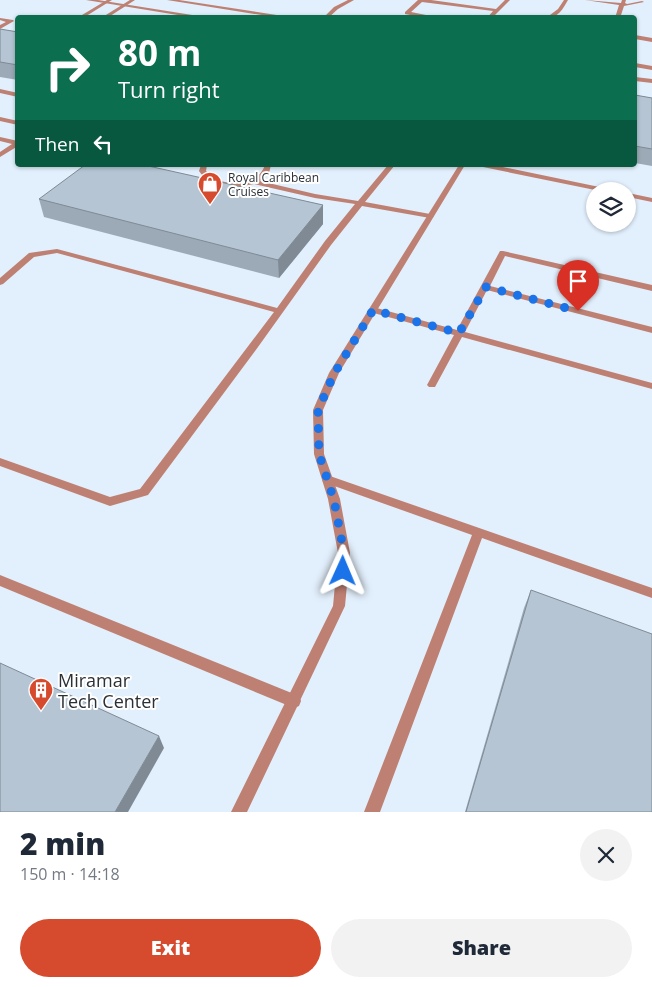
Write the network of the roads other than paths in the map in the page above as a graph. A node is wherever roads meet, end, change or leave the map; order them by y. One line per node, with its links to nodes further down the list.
1 (88, 0): 9 (street)
2 (133, 0): 12 (street)
3 (169, 0): 18 (street)
4 (352, 0): 19 (street)
5 (421, 0): 13 (street); 20 (street)
6 (508, 0): 13 (street)
7 (566, 0): 14 (street)
8 (587, 0): 10 (street)
9 (108, 1): 12 (street); 15 (street)
10 (623, 2): 11 (street); 24 (street)
11 (642, 2)
12 (124, 5): 16 (street); 17 (street)
13 (494, 10): 21 (street)
14 (560, 10): 22 (street); 23 (street)
15 (84, 15)
16 (108, 15)
17 (189, 15)
18 (273, 15)
19 (328, 15)
20 (420, 15)
21 (490, 15)
22 (552, 15)
23 (561, 15)
24 (618, 15)
25 (0, 19): 26 (street)
26 (0, 28): 27 (street)
27 (9, 31)
28 (637, 37): 29 (street)
29 (652, 40)
30 (637, 66): 31 (street)
31 (652, 68)
32 (637, 79): 33 (street)
33 (652, 81)
34 (0, 91): 35 (street)
35 (15, 94)
36 (0, 119): 37 (street)
37 (15, 122)
38 (0, 139): 39 (street)
39 (15, 143)
40 (15, 144): 41 (street)
41 (0, 154)
42 (203, 167): 47 (street)
43 (267, 167): 47 (street)
44 (390, 167): 51 (street)
45 (461, 167): 52 (street)
46 (493, 167): 48 (street)
47 (254, 182): 51 (street)
48 (586, 186)
49 (636, 197): 50 (street)
50 (652, 200)
51 (360, 203): 52 (street); 56 (street)
52 (430, 216): 57 (street)
53 (0, 282): 56 (street)
54 (486, 287): 55 (street); 58 (street); 59 (street)
55 (652, 288)
56 (280, 310): 62 (street)
57 (373, 310): 59 (street); 63 (street)
58 (652, 330)
59 (459, 333): 60 (street); 61 (street)
60 (432, 384)
61 (652, 386)
62 (0, 462)
63 (328, 479): 64 (street); 67 (street)
64 (479, 532): 66 (street); 69 (street)
65 (0, 580): 67 (street)
66 (652, 592)
67 (294, 701): 68 (street)
68 (239, 812)
69 (372, 812)

